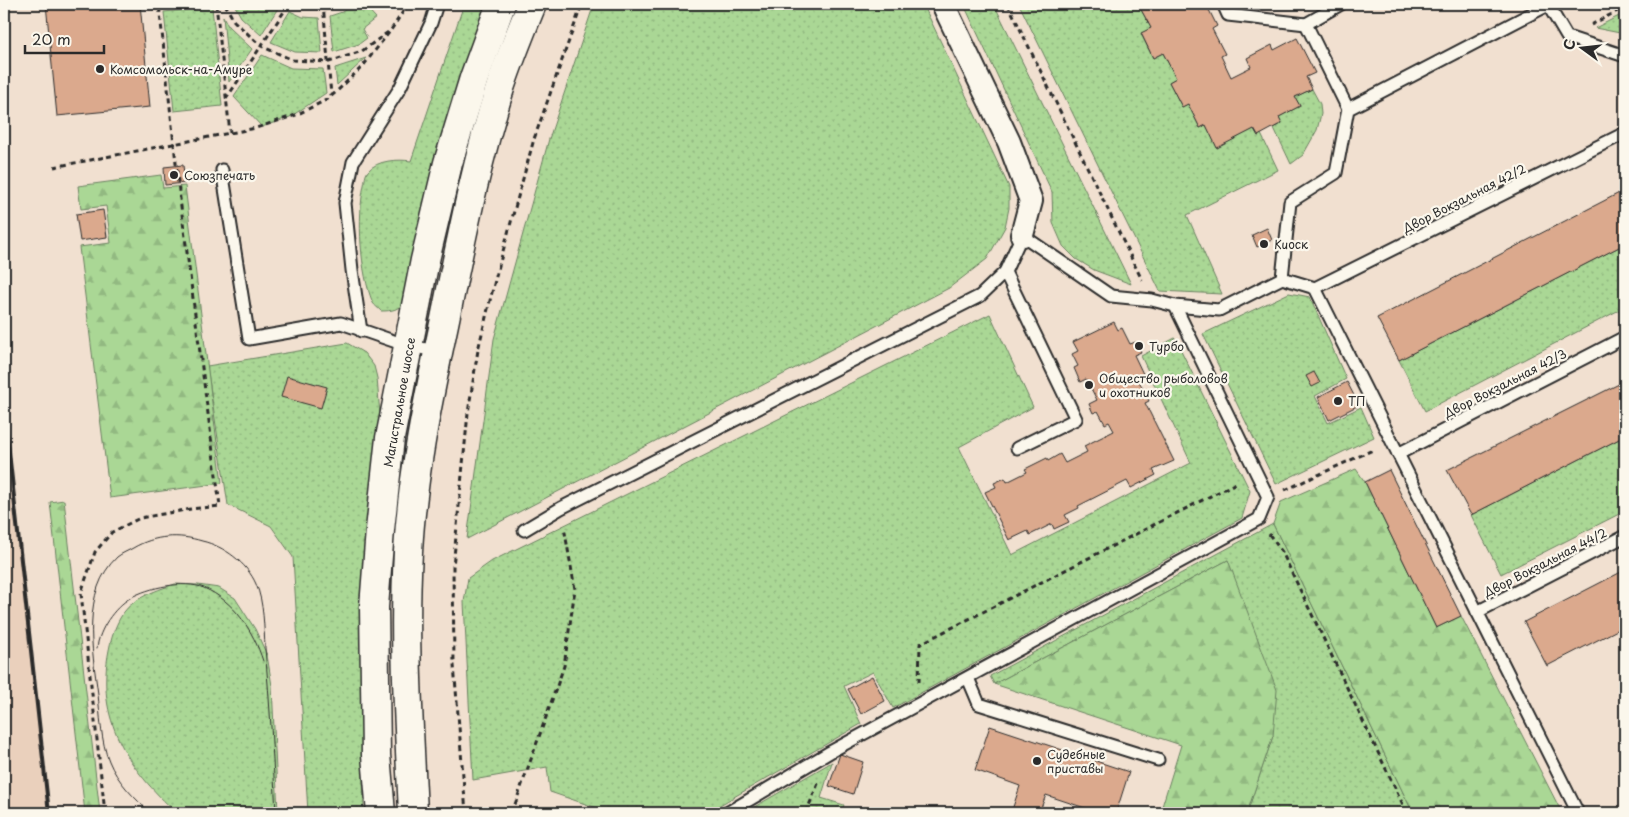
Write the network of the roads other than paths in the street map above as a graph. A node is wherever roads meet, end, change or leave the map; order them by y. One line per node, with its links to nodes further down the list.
1 (437, 4): 18 (lane)
2 (501, 4): 20 (main road, Магистральное шоссе)
3 (532, 4): 21 (main road)
4 (943, 4): 13 (street)
5 (1223, 4): 8 (lane)
6 (1341, 4): 8 (lane)
7 (1548, 4): 9 (lane); 10 (lane)
8 (1306, 24): 10 (lane)
9 (1625, 56)
10 (1348, 109): 15 (lane)
11 (1625, 133): 16 (lane, Двор Вокзальная 42/2)
12 (222, 170): 18 (lane)
13 (1022, 235): 14 (lane); 17 (lane)
14 (1005, 272): 22 (lane); 24 (lane)
15 (1282, 278): 16 (lane); 17 (lane)
16 (1315, 288): 23 (lane)
17 (1175, 306): 27 (lane)
18 (361, 331): 20 (lane)
19 (1625, 337): 23 (lane, Двор Вокзальная 42/3)
20 (408, 346): 21 (lane); 29 (main road, Магистральное шоссе)
21 (438, 351): 31 (main road)
22 (1017, 448)
23 (1398, 454): 26 (lane)
24 (524, 530)
25 (1625, 536): 26 (lane, Двор Вокзальная 44/2)
26 (1477, 612): 32 (lane)
27 (968, 678): 28 (lane); 30 (lane)
28 (1158, 760)
29 (368, 811)
30 (731, 812)
31 (413, 813)
32 (1578, 813)

